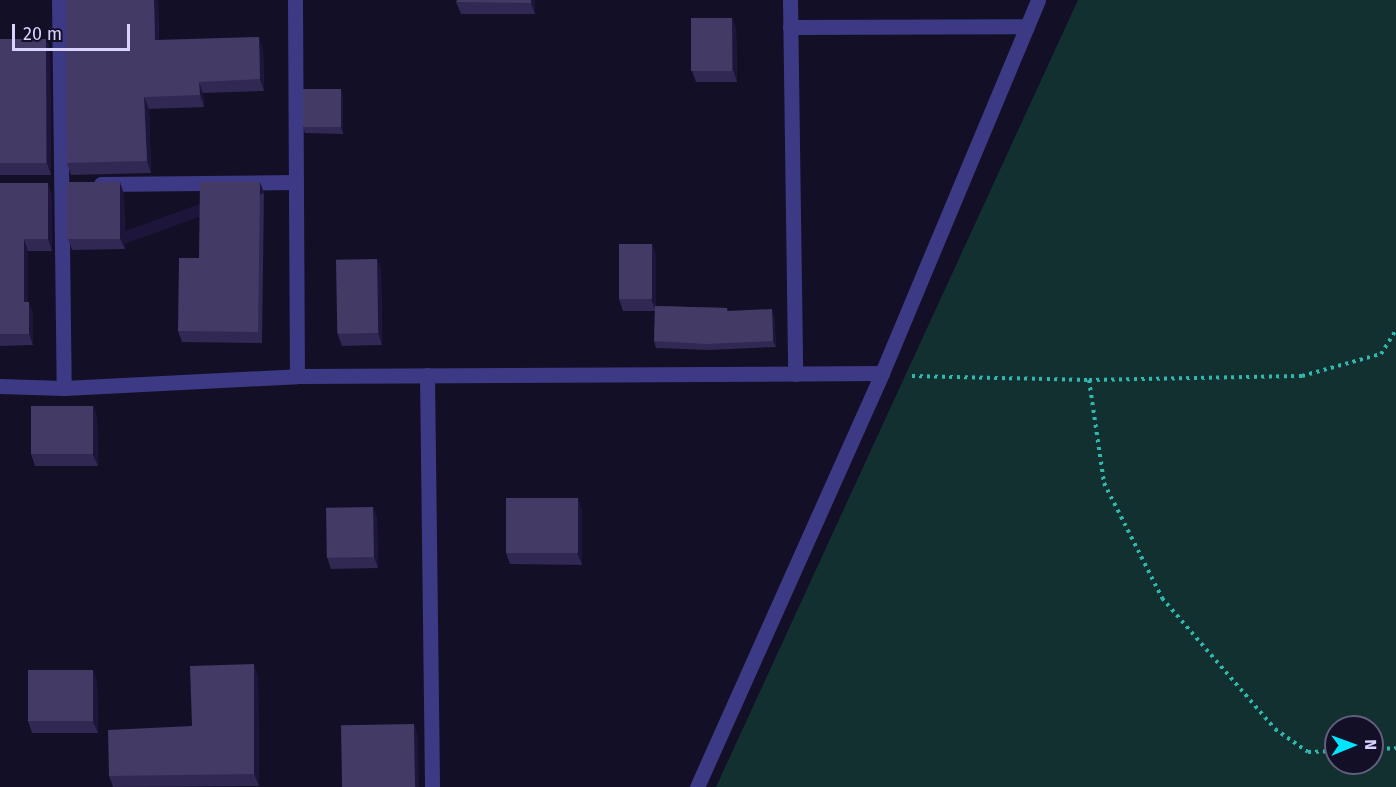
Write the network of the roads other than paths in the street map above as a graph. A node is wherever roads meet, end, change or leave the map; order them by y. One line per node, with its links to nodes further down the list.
1 (59, 0): 8 (street)
2 (295, 0): 7 (street)
3 (790, 0): 6 (street)
4 (1038, 0): 5 (street)
5 (1027, 26): 6 (street); 9 (street)
6 (790, 27): 10 (street)
7 (296, 182): 8 (street); 12 (street)
8 (67, 185): 14 (street)
9 (882, 373): 10 (street); 16 (street)
10 (795, 374): 11 (street)
11 (427, 375): 12 (street); 15 (street)
12 (297, 376): 14 (street)
13 (0, 386): 14 (street)
14 (64, 388)
15 (432, 787)
16 (698, 787)

